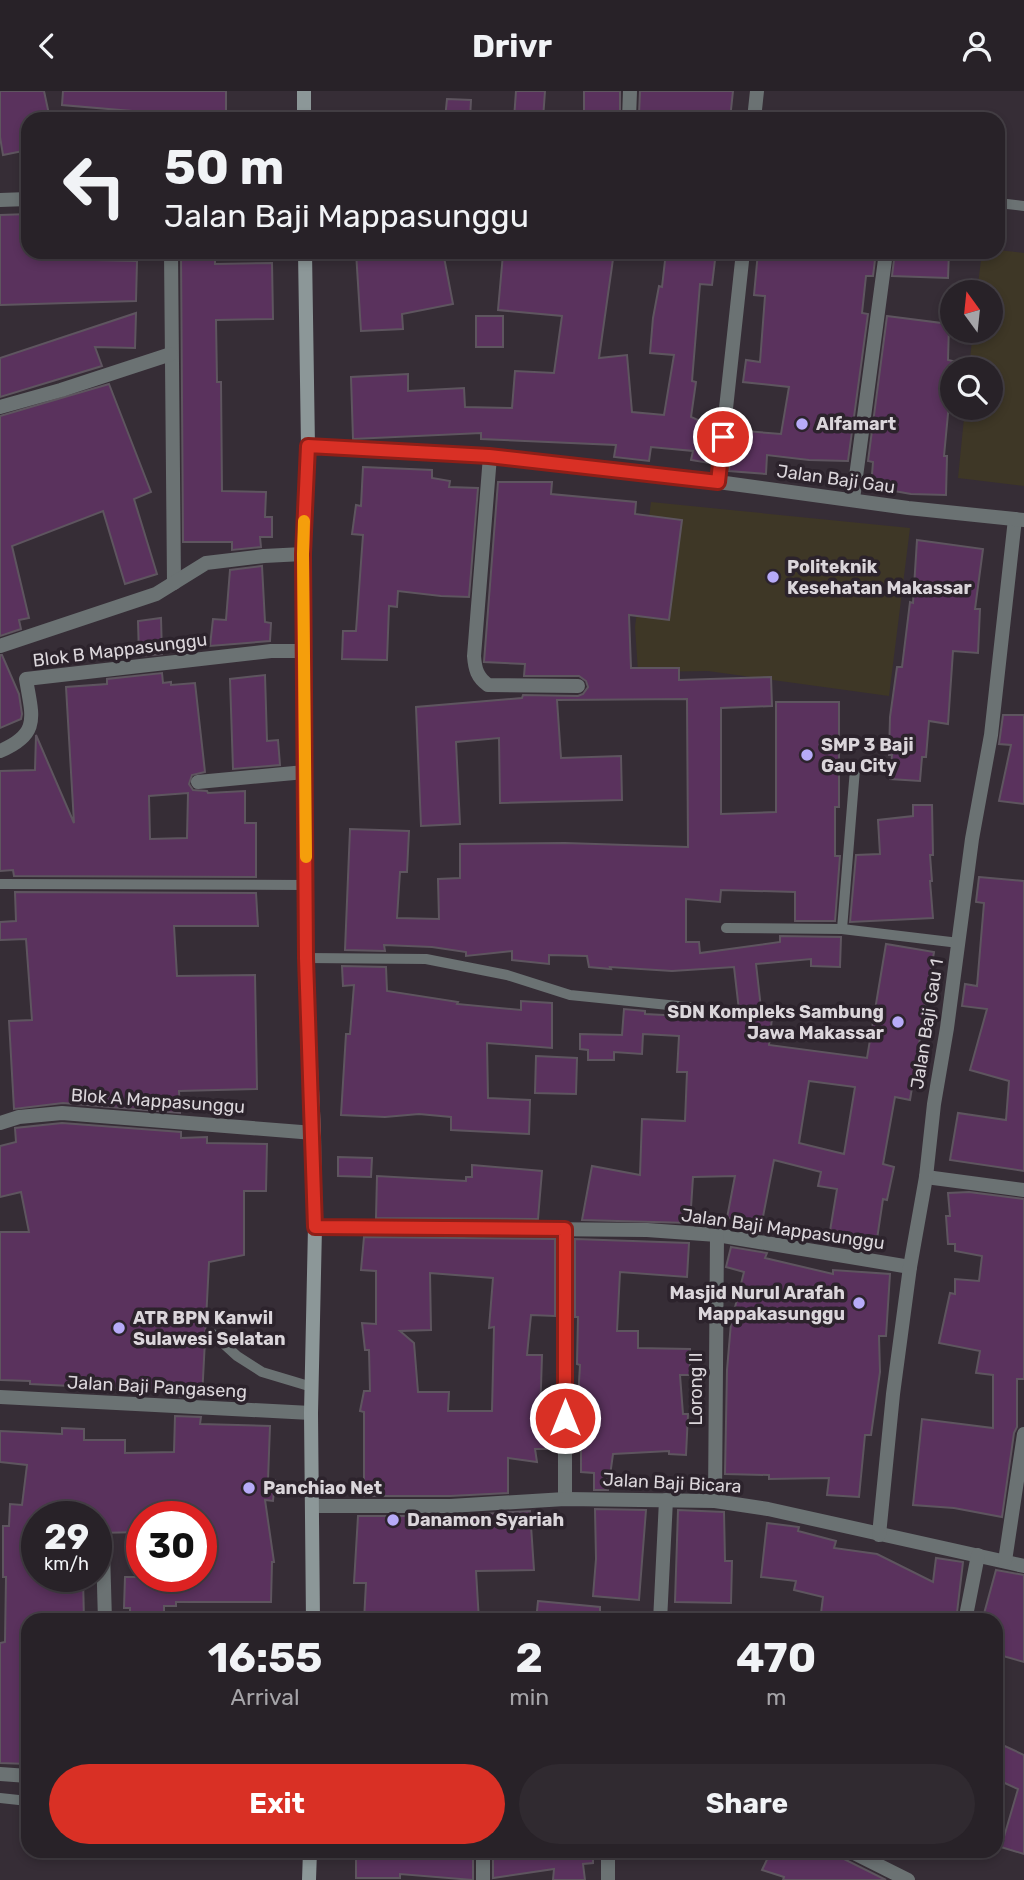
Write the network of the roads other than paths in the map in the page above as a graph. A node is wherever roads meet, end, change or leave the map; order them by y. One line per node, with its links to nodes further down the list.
1 (304, 91): 4 (main road)
2 (630, 91): 5 (street)
3 (757, 91): 6 (street)
4 (304, 112)
5 (629, 112)
6 (755, 112)
7 (21, 199): 8 (street)
8 (0, 200)
9 (1005, 205): 10 (lane)
10 (1024, 206)
11 (171, 259): 15 (street)
12 (305, 259): 17 (main road)
13 (742, 259): 19 (street)
14 (885, 259): 20 (street)
15 (171, 354): 16 (street); 23 (street)
16 (0, 407)
17 (308, 446): 18 (street, Jalan Baji Gau); 22 (main road)
18 (489, 456): 19 (street, Jalan Baji Gau); 26 (street)
19 (718, 482): 20 (street, Jalan Baji Gau)
20 (853, 499): 21 (street, Jalan Baji Gau)
21 (1020, 520): 35 (street, Jalan Baji Gau 1)
22 (303, 554): 23 (street, Blok B Mappasunggu); 25 (main road)
23 (174, 583): 24 (street, Blok B Mappasunggu)
24 (0, 646)
25 (304, 651): 27 (street, Blok B Mappasunggu); 29 (main road)
26 (578, 686)
27 (0, 751)
28 (855, 769): 34 (lane)
29 (305, 772): 30 (street); 32 (main road)
30 (198, 782)
31 (0, 884): 32 (lane)
32 (306, 885): 36 (main road)
33 (726, 928): 34 (lane)
34 (842, 929): 35 (lane)
35 (959, 943): 40 (street, Jalan Baji Gau 1)
36 (306, 958): 37 (lane); 39 (main road)
37 (698, 1008)
38 (0, 1123): 39 (street, Blok A Mappasunggu)
39 (314, 1133): 42 (main road)
40 (926, 1177): 41 (street); 45 (street, Jalan Baji Gau 1)
41 (1024, 1190)
42 (315, 1227): 43 (street, Jalan Baji Mappasunggu); 47 (main road)
43 (565, 1229): 44 (street, Jalan Baji Mappasunggu); 51 (street)
44 (717, 1235): 45 (street, Jalan Baji Mappasunggu); 53 (street, Lorong II)
45 (910, 1268): 55 (street, Jalan Baji Gau 1)
46 (214, 1334): 47 (lane)
47 (312, 1387): 49 (main road)
48 (0, 1397): 49 (street, Jalan Baji Pangaseng)
49 (311, 1413): 54 (main road)
50 (1024, 1434): 57 (street)
51 (565, 1499): 52 (street, Jalan Baji Bicara); 54 (street, Jalan Baji Bicara)
52 (666, 1500): 53 (street, Jalan Baji Bicara); 62 (street)
53 (715, 1501): 55 (street, Jalan Baji Bicara)
54 (312, 1506): 61 (main road)
55 (879, 1535): 56 (street, Jalan Baji Bicara)
56 (978, 1555): 57 (street, Jalan Baji Bicara); 63 (street)
57 (1005, 1561): 58 (street, Jalan Baji Bicara)
58 (1024, 1566)
59 (104, 1592): 60 (street)
60 (105, 1613)
61 (313, 1613)
62 (660, 1613)
63 (967, 1613)
64 (0, 1773): 65 (street)
65 (21, 1775)
66 (0, 1798): 67 (lane)
67 (21, 1800)
68 (310, 1858): 73 (main road)
69 (483, 1858): 74 (street)
70 (608, 1858): 75 (street)
71 (859, 1858): 72 (street)
72 (879, 1874): 76 (street)
73 (309, 1880)
74 (483, 1880)
75 (608, 1880)
76 (908, 1880)

